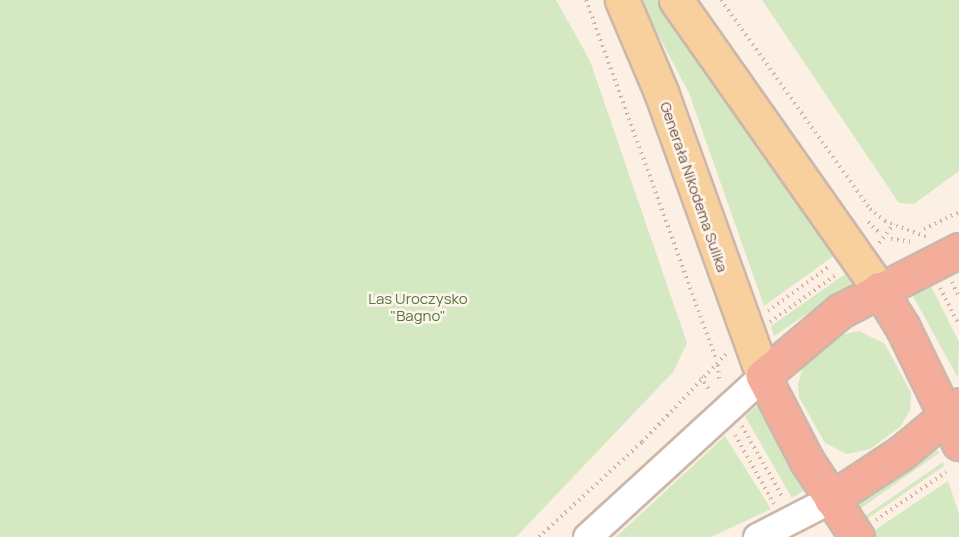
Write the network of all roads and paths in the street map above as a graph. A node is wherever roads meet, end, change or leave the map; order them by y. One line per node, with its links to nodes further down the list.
1 (586, 0): 21 (path)
2 (622, 0): 25 (main road, Generała Nikodema Sulika)
3 (675, 0): 15 (main road)
4 (721, 0): 6 (path)
5 (959, 212): 7 (path)
6 (894, 224): 10 (path); 11 (path)
7 (924, 229)
8 (891, 239): 9 (path)
9 (917, 242)
10 (878, 244)
11 (946, 257): 15 (highway); 16 (path)
12 (834, 263): 17 (path)
13 (840, 272): 18 (path)
14 (937, 282): 19 (path)
15 (879, 289): 25 (highway); 31 (highway)
16 (959, 297)
17 (764, 314)
18 (768, 324)
19 (959, 325)
20 (719, 342): 21 (path)
21 (712, 344): 23 (path)
22 (728, 352): 26 (path)
23 (715, 357)
24 (718, 365): 27 (path)
25 (763, 376): 32 (highway); 37 (street)
26 (701, 377): 28 (path); 36 (path)
27 (721, 387)
28 (714, 396)
29 (738, 419): 33 (path)
30 (730, 427): 34 (path)
31 (953, 434): 32 (highway); 35 (path)
32 (831, 499): 35 (highway); 38 (street)
33 (786, 504)
34 (777, 509)
35 (862, 532)
36 (539, 537)
37 (587, 537)
38 (757, 537)

